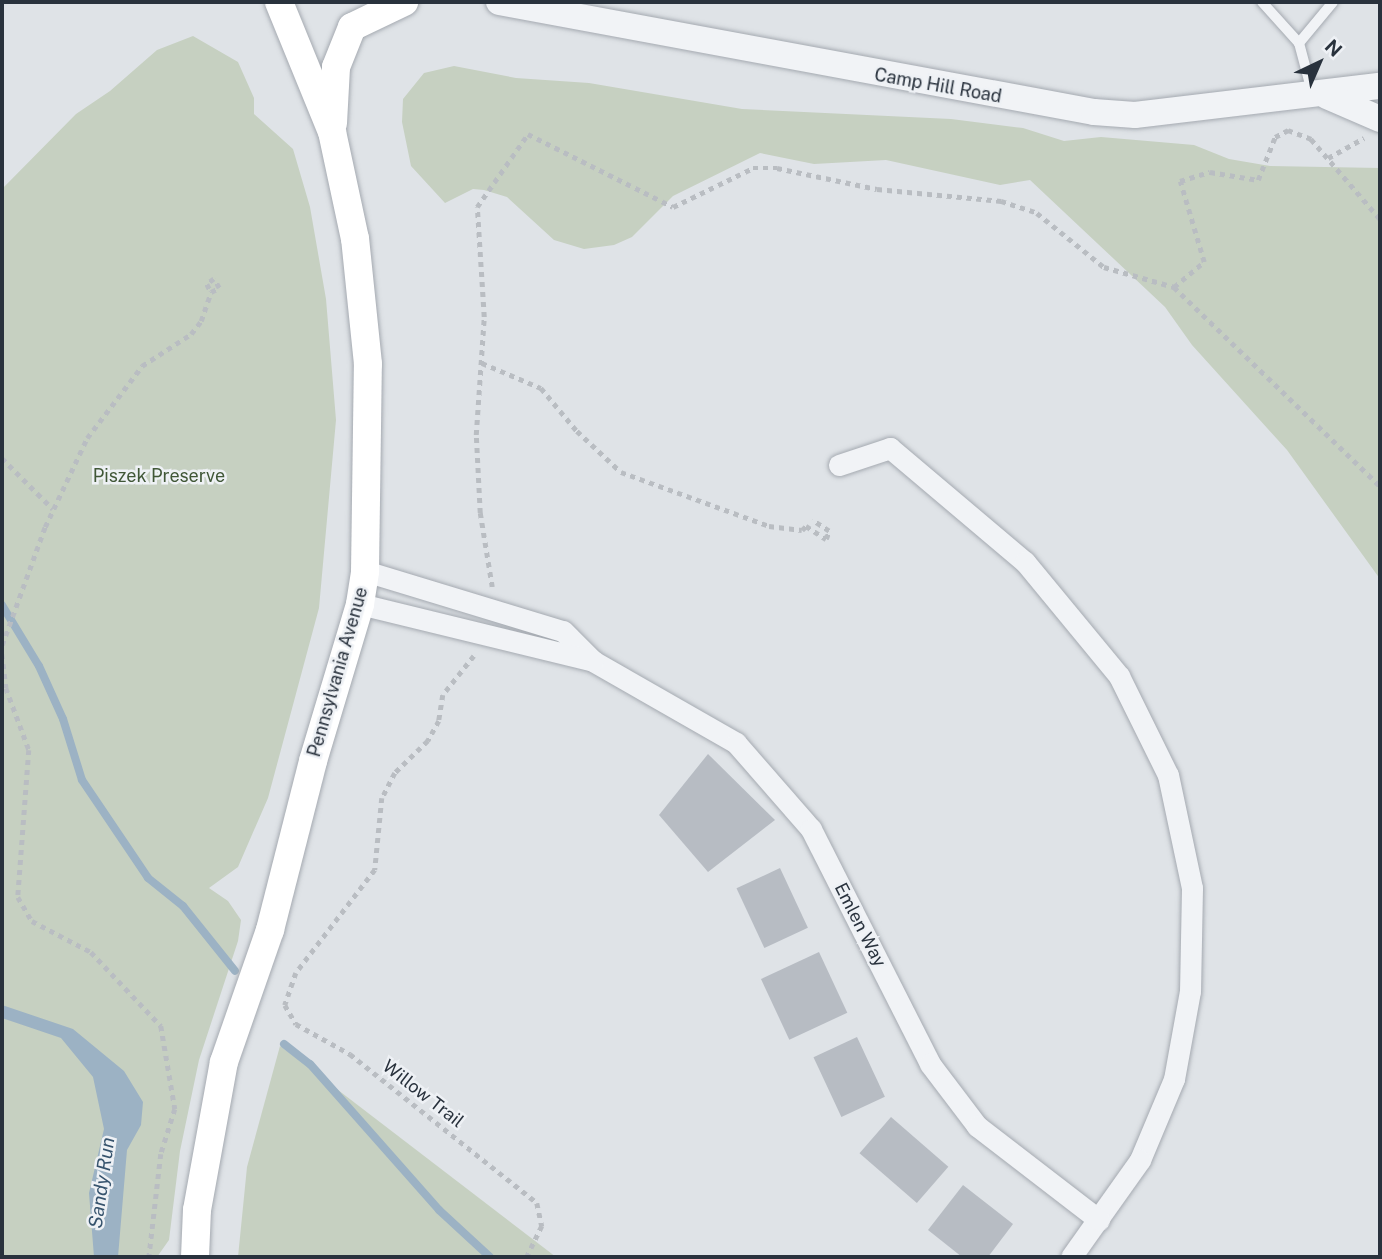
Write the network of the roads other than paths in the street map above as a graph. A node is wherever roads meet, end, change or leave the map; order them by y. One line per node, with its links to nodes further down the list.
1 (279, 2): 11 (main road, Pennsylvania Avenue)
2 (404, 2): 11 (main road)
3 (499, 2): 6 (street, Camp Hill Road)
4 (1262, 2): 7 (lane)
5 (1333, 2): 7 (lane)
6 (573, 10): 9 (street, Camp Hill Road)
7 (1299, 43): 9 (lane)
8 (1380, 86): 9 (street, Camp Hill Road)
9 (1317, 94): 10 (street)
10 (1374, 127)
11 (332, 132): 13 (main road, Pennsylvania Avenue)
12 (839, 465): 16 (street)
13 (365, 571): 14 (main road, Pennsylvania Avenue); 15 (street, Emlen Way)
14 (360, 604): 15 (street, Emlen Way); 17 (main road, Pennsylvania Avenue)
15 (593, 661): 16 (street, Emlen Way)
16 (1099, 1220): 18 (street)
17 (195, 1257)
18 (1071, 1257)

